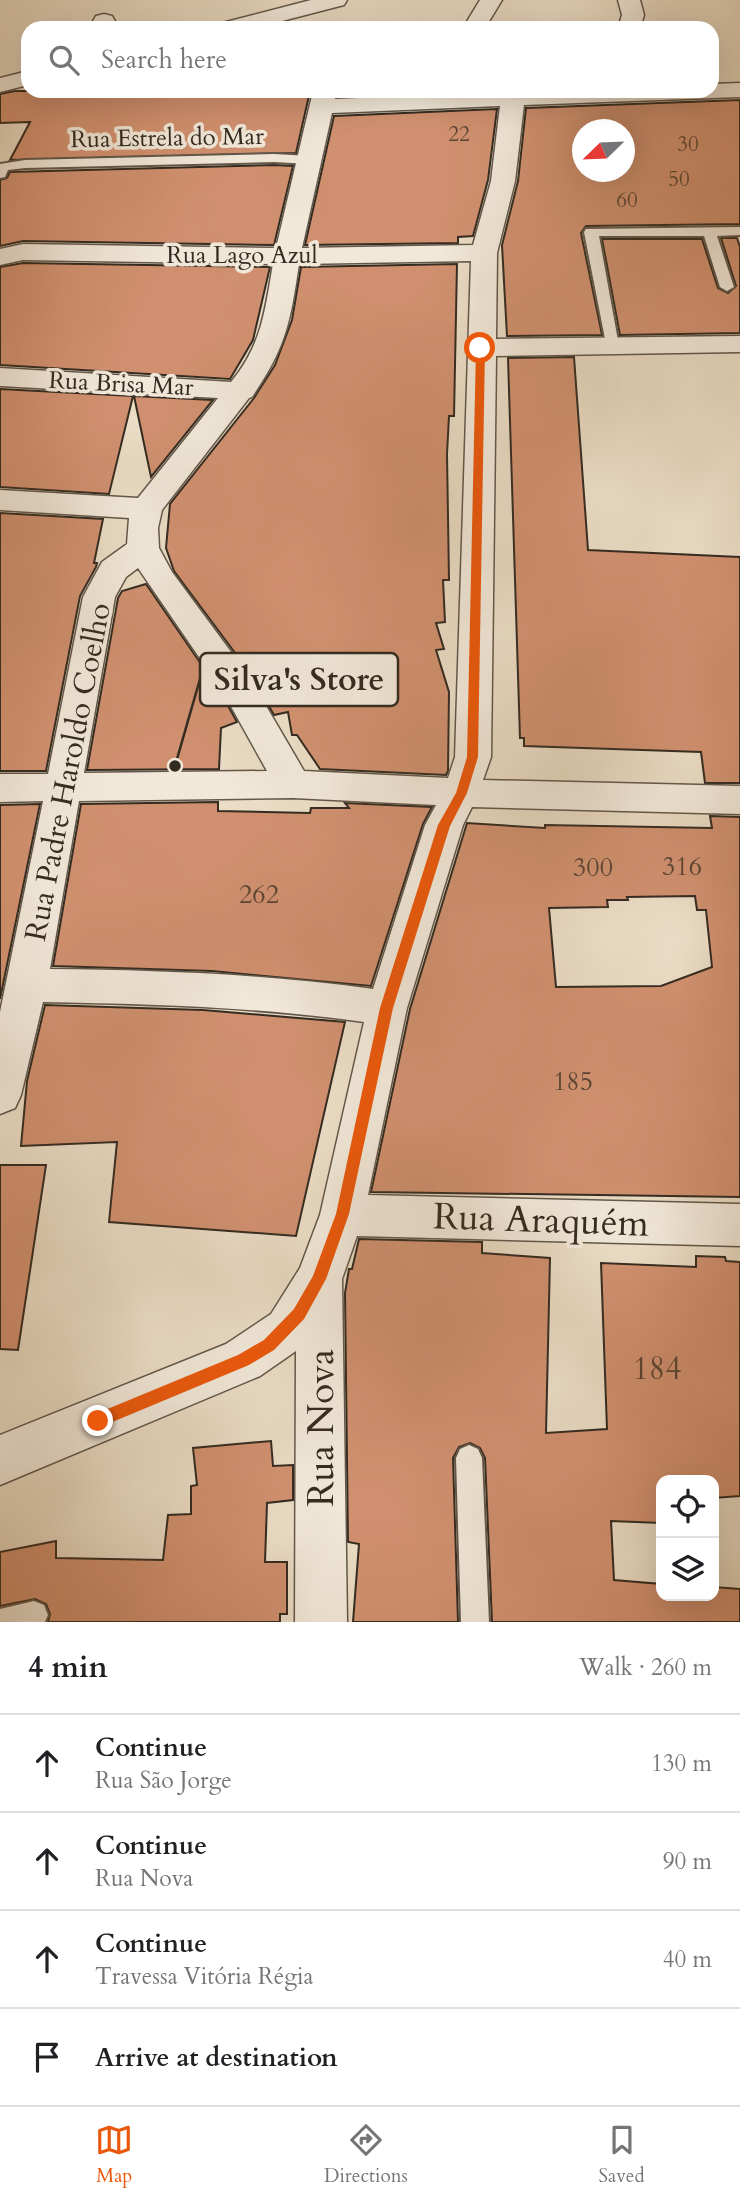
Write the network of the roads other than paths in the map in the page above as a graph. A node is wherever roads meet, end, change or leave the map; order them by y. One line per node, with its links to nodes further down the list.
1 (491, 0): 5 (street)
2 (629, 0): 6 (street)
3 (336, 6): 4 (street)
4 (264, 21)
5 (478, 21)
6 (631, 21)
7 (21, 80): 8 (street)
8 (0, 85)
9 (719, 91): 10 (street)
10 (740, 91)
11 (324, 98): 13 (street)
12 (492, 98): 17 (street, Rua Nova)
13 (309, 160): 14 (lane, Rua Estrela do Mar); 18 (street)
14 (0, 174)
15 (740, 231): 16 (lane)
16 (709, 232): 20 (lane); 22 (lane)
17 (484, 253): 18 (street, Rua Lago Azul); 23 (street, Rua Nova)
18 (287, 256): 19 (street, Rua Lago Azul); 25 (street)
19 (0, 257)
20 (727, 287)
21 (740, 344): 22 (street)
22 (612, 346): 23 (street)
23 (480, 348): 32 (street, Rua Nova)
24 (0, 377): 25 (street, Rua Brisa Mar)
25 (242, 391): 27 (street)
26 (0, 500): 27 (street)
27 (147, 509): 28 (street)
28 (143, 548): 29 (street); 31 (street, Rua Padre Haroldo Coelho)
29 (293, 784): 31 (street); 32 (street)
30 (0, 788): 31 (street)
31 (63, 788): 34 (street, Rua Padre Haroldo Coelho)
32 (461, 793): 33 (street); 35 (street, Rua Nova)
33 (740, 800)
34 (27, 985): 35 (street); 36 (street, Rua Padre Haroldo Coelho)
35 (387, 1008): 37 (street, Rua Nova)
36 (0, 1095)
37 (342, 1214): 38 (street, Rua Araquém); 39 (street, Rua Nova)
38 (740, 1225)
39 (319, 1279): 41 (street); 44 (street, Rua Nova)
40 (469, 1458): 45 (lane)
41 (0, 1460)
42 (34, 1615): 43 (lane)
43 (1, 1622)
44 (321, 1622)
45 (475, 1622)

